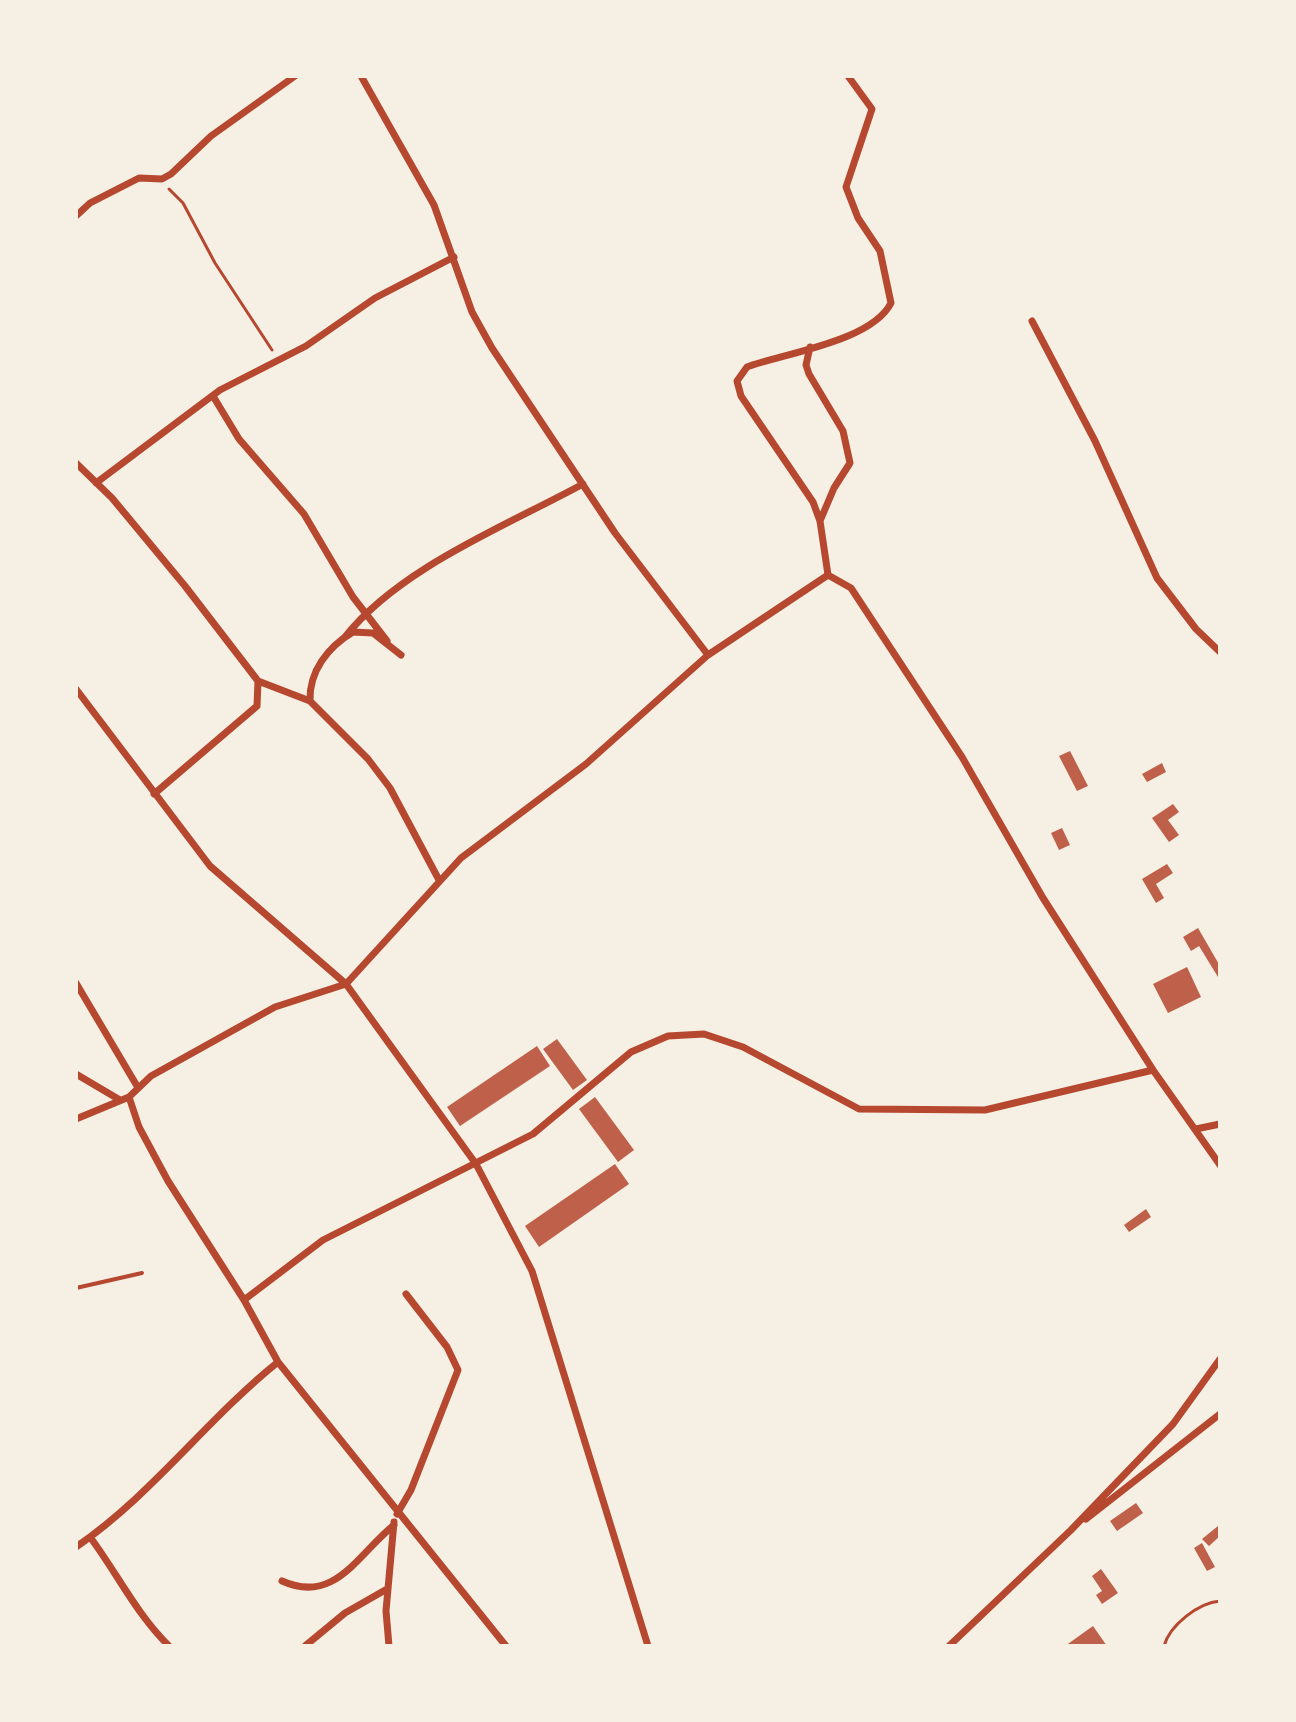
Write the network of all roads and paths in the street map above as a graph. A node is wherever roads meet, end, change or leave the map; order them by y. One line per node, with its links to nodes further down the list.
1 (295, 76): 4 (street)
2 (361, 76): 6 (street)
3 (848, 76): 8 (street)
4 (162, 179): 5 (street); 9 (path)
5 (76, 216)
6 (454, 257): 9 (street); 13 (street)
7 (1032, 321): 19 (street)
8 (810, 347): 14 (street); 14 (street)
9 (279, 360): 10 (street)
10 (213, 396): 12 (street); 16 (street)
11 (76, 463): 12 (street)
12 (96, 483): 22 (street)
13 (583, 484): 16 (street); 21 (street)
14 (820, 521): 15 (street)
15 (828, 575): 21 (street); 29 (street)
16 (366, 613): 17 (street); 18 (street)
17 (345, 637): 18 (street); 24 (street)
18 (387, 641): 20 (street)
19 (1220, 652)
20 (401, 655)
21 (708, 655): 26 (street)
22 (258, 681): 24 (street); 25 (street)
23 (76, 689): 25 (street)
24 (310, 701): 26 (street)
25 (154, 794): 28 (street)
26 (439, 880): 28 (street)
27 (76, 983): 31 (street)
28 (346, 984): 31 (street); 37 (street)
29 (1153, 1070): 36 (street); 37 (street)
30 (76, 1074): 33 (street)
31 (137, 1086): 32 (street)
32 (129, 1097): 33 (street); 42 (street)
33 (120, 1100): 34 (street)
34 (76, 1119)
35 (1220, 1124): 36 (street)
36 (1196, 1129): 38 (street)
37 (476, 1164): 42 (street); 58 (street)
38 (1220, 1165)
39 (142, 1273): 40 (lane)
40 (76, 1288)
41 (406, 1294): 46 (street)
42 (244, 1300): 44 (street)
43 (1220, 1359): 48 (street)
44 (278, 1362): 46 (street); 49 (street)
45 (1220, 1414): 48 (street)
46 (396, 1513): 47 (street); 57 (street)
47 (394, 1525): 51 (street); 52 (street)
48 (1071, 1530): 59 (street)
49 (90, 1537): 50 (street); 54 (street)
50 (76, 1547)
51 (282, 1581)
52 (387, 1589): 55 (street); 56 (street)
53 (1220, 1601): 60 (path)
54 (169, 1646)
55 (305, 1646)
56 (389, 1646)
57 (506, 1646)
58 (648, 1646)
59 (949, 1646)
60 (1164, 1646)

